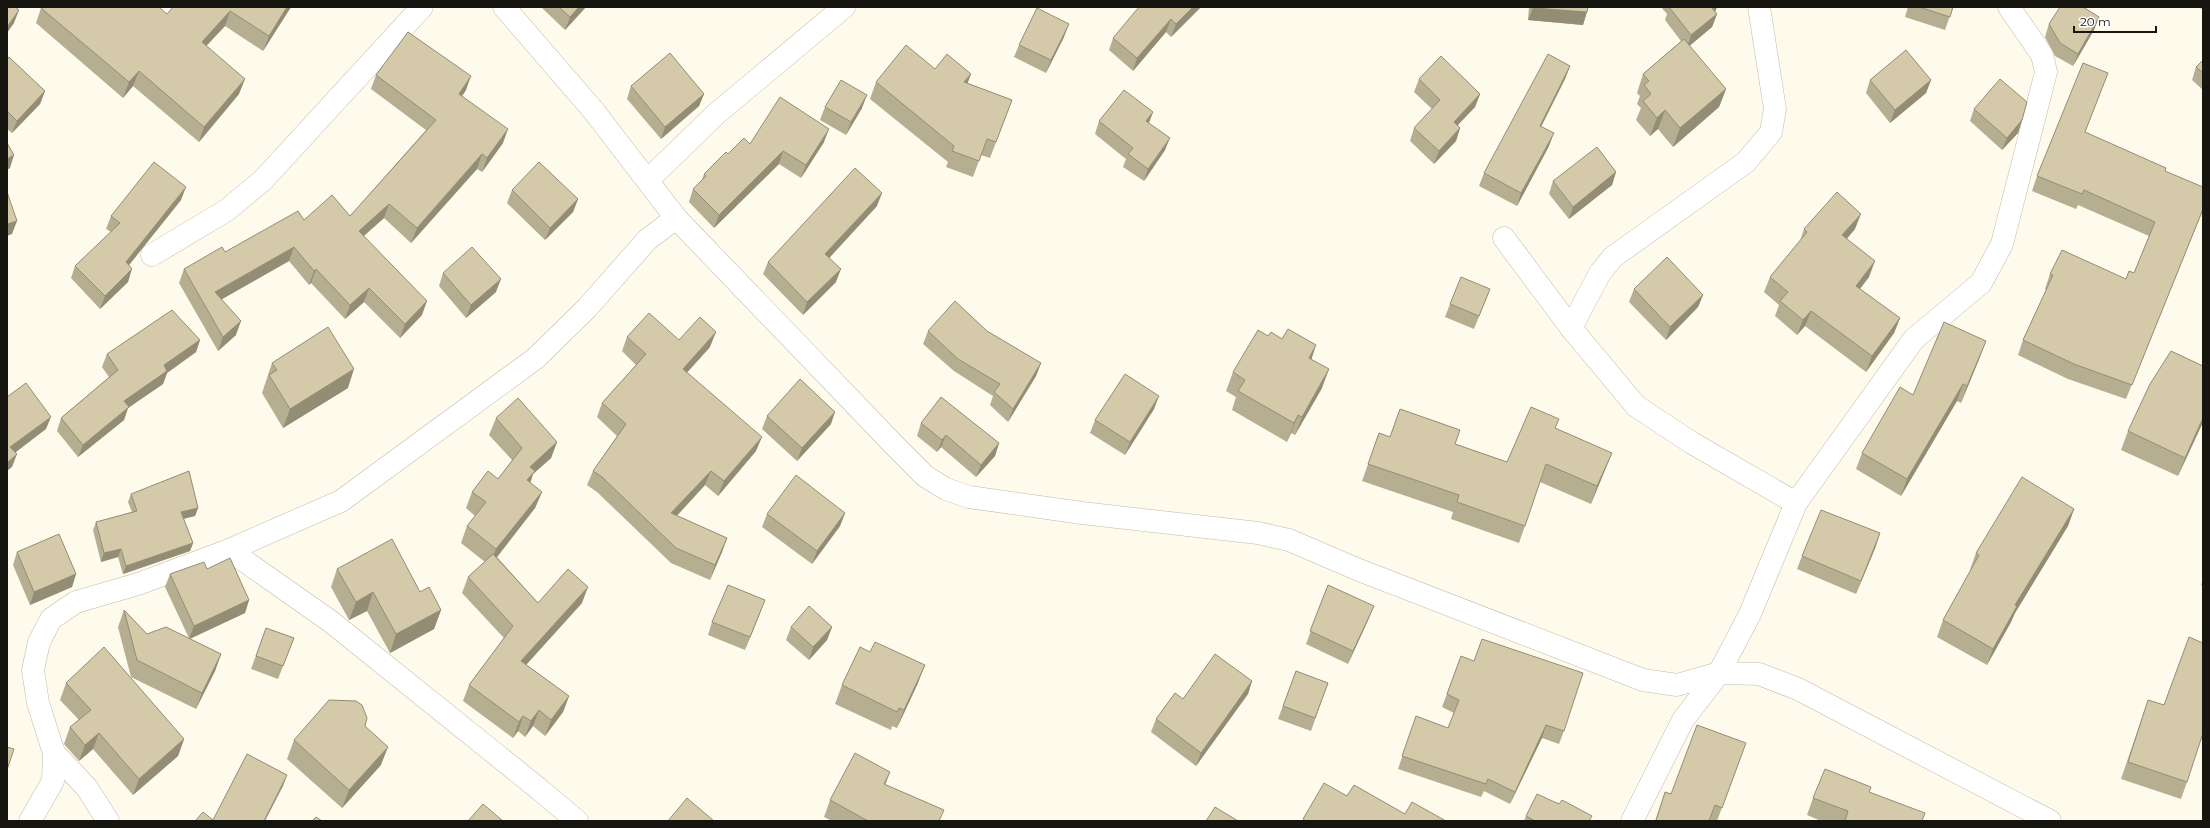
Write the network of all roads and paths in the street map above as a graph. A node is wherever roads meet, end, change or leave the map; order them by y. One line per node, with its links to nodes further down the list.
1 (422, 7): 9 (street)
2 (504, 7): 6 (street)
3 (844, 7): 6 (street)
4 (1759, 7): 10 (street)
5 (2009, 7): 11 (street)
6 (648, 180): 7 (street)
7 (676, 218): 12 (street); 13 (street)
8 (1504, 238): 10 (street)
9 (152, 255)
10 (1571, 328): 11 (street)
11 (1796, 503): 13 (street)
12 (229, 550): 14 (street); 17 (street)
13 (1719, 673): 18 (street); 19 (street)
14 (54, 753): 15 (street); 16 (street)
15 (30, 821)
16 (108, 821)
17 (577, 821)
18 (1632, 821)
19 (2050, 821)

